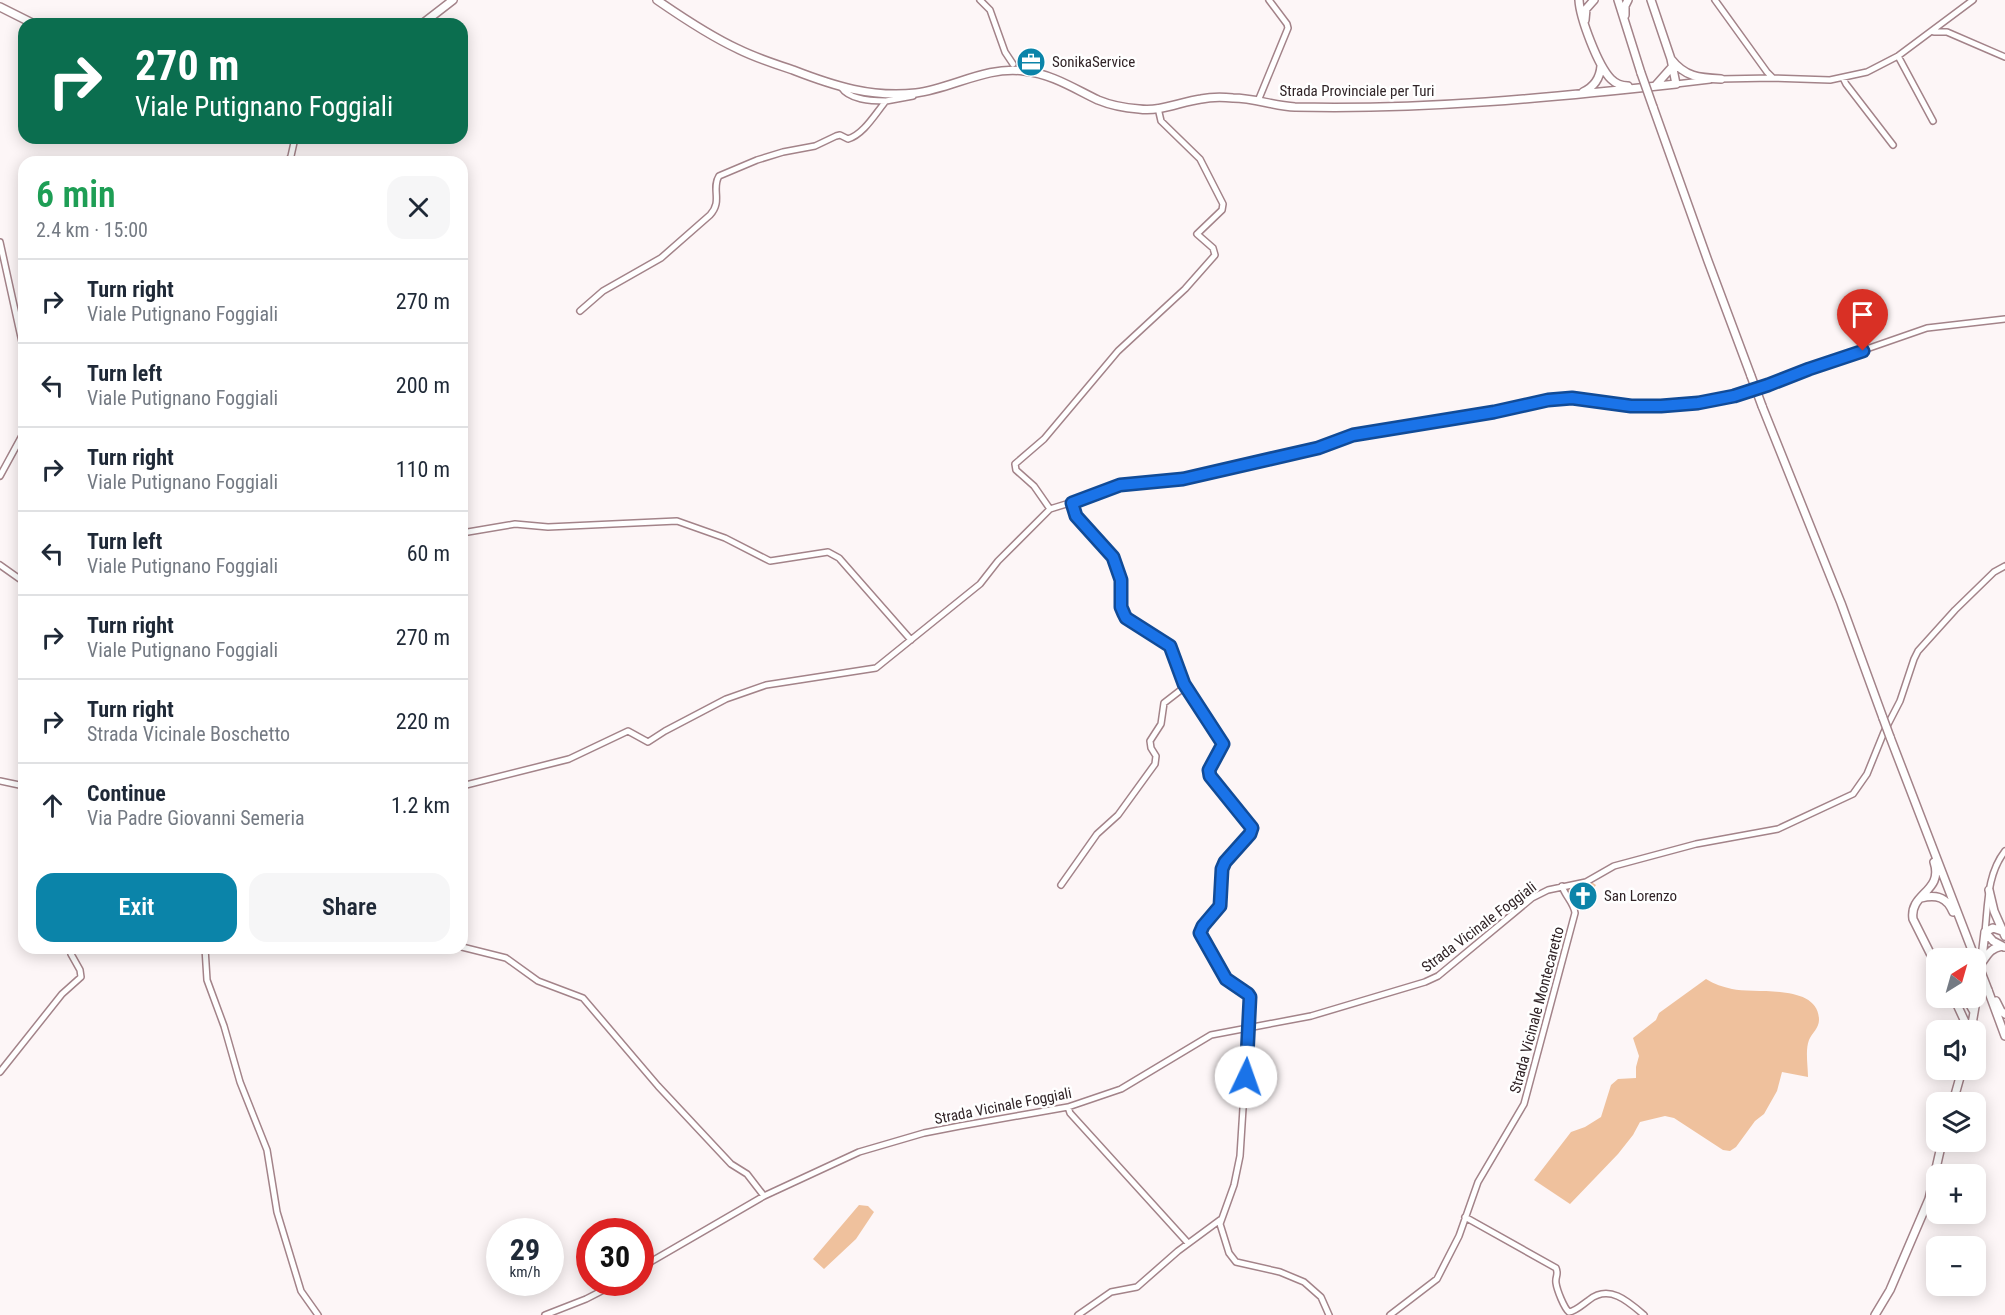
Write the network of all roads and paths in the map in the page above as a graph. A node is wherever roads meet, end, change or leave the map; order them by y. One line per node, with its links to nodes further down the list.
1 (453, 0): 15 (main road)
2 (657, 0): 30 (main road, Strada Provinciale per Turi)
3 (980, 0): 23 (street)
4 (1269, 0): 36 (street)
5 (1580, 0): 17 (main road)
6 (1594, 0): 17 (main road)
7 (1610, 0): 20 (main road)
8 (1618, 0): 20 (main road)
9 (1628, 0): 20 (main road)
10 (1715, 0): 26 (street)
11 (1973, 0): 16 (street, Strada Provinciale per Turi)
12 (1651, 2): 24 (main road)
13 (0, 7): 14 (main road)
14 (22, 18)
15 (430, 18)
16 (1948, 20): 18 (street, Strada Provinciale per Turi); 19 (street)
17 (1584, 22): 25 (main road)
18 (1933, 32): 19 (street); 21 (street, Strada Provinciale per Turi)
19 (1947, 32): 22 (street)
20 (1629, 38): 54 (main road, bridge)
21 (1898, 56): 27 (street, Strada Provinciale per Turi); 38 (street)
22 (2005, 57)
23 (1013, 64)
24 (1674, 64): 28 (main road); 29 (main road); 31 (main road)
25 (1603, 72): 31 (main road); 32 (main road); 34 (main road)
26 (1773, 78): 27 (street, Strada Provinciale per Turi); 28 (street, Strada Provinciale per Turi)
27 (1843, 78): 39 (street)
28 (1721, 79): 29 (street, Strada Provinciale per Turi)
29 (1676, 84): 31 (main road, Strada Provinciale per Turi)
30 (841, 87): 33 (main road, Strada Provinciale per Turi); 35 (street)
31 (1651, 87): 32 (main road, Strada Provinciale per Turi)
32 (1606, 92): 34 (main road, Strada Provinciale per Turi)
33 (916, 93): 35 (street); 37 (main road, Strada Provinciale per Turi)
34 (1577, 95): 36 (main road, Strada Provinciale per Turi)
35 (885, 101): 41 (street)
36 (1258, 101): 37 (main road, Strada Provinciale per Turi)
37 (1158, 108): 47 (street)
38 (1934, 121)
39 (1893, 145)
40 (0, 242): 43 (street)
41 (579, 312)
42 (2005, 320): 46 (street)
43 (18, 324)
44 (18, 443): 45 (street)
45 (0, 476)
46 (1072, 503): 47 (street); 53 (street)
47 (1050, 509): 52 (street)
48 (468, 532): 52 (street)
49 (0, 565): 51 (street)
50 (2005, 566): 54 (street, Strada Vicinale Foggiali)
51 (18, 578)
52 (911, 640): 56 (street)
53 (1186, 686): 60 (street); 82 (street)
54 (1887, 734): 58 (main road); 61 (street, Strada Vicinale Foggiali)
55 (0, 781): 57 (street)
56 (468, 784)
57 (18, 785)
58 (1932, 845): 63 (main road); 64 (main road)
59 (2005, 851): 62 (street)
60 (1061, 885)
61 (1562, 886): 82 (street, Strada Vicinale Foggiali); 88 (street, Strada Vicinale Montecaretto)
62 (1989, 890): 65 (street); 66 (main road)
63 (1919, 899): 64 (main road); 69 (main road)
64 (1964, 930): 70 (main road)
65 (1985, 932): 66 (main road); 67 (main road); 71 (main road)
66 (2004, 933)
67 (2004, 947): 74 (main road)
68 (468, 948): 87 (street)
69 (1927, 948)
70 (1972, 948)
71 (1979, 948)
72 (71, 954): 84 (street)
73 (205, 954): 94 (street)
74 (1986, 954)
75 (1986, 986): 76 (main road, bridge)
76 (1988, 991): 80 (main road); 83 (main road)
77 (1964, 1008): 79 (main road)
78 (1974, 1008): 79 (main road)
79 (1974, 1012): 81 (main road)
80 (2005, 1014)
81 (1972, 1020)
82 (1249, 1027): 85 (street, Strada Vicinale Foggiali); 89 (street)
83 (2005, 1036)
84 (0, 1072)
85 (1068, 1107): 87 (street, Strada Vicinale Foggiali); 90 (street)
86 (1940, 1152): 93 (main road)
87 (764, 1196): 91 (street, Strada Vicinale Foggiali)
88 (1466, 1217): 98 (street, Strada Vicinale Montecaretto); 99 (street)
89 (1221, 1220): 90 (street); 97 (street)
90 (1188, 1243): 96 (street)
91 (654, 1260)
92 (592, 1296): 95 (street)
93 (1878, 1314)
94 (318, 1315)
95 (545, 1315)
96 (1078, 1315)
97 (1329, 1315)
98 (1390, 1315)
99 (1644, 1315)

